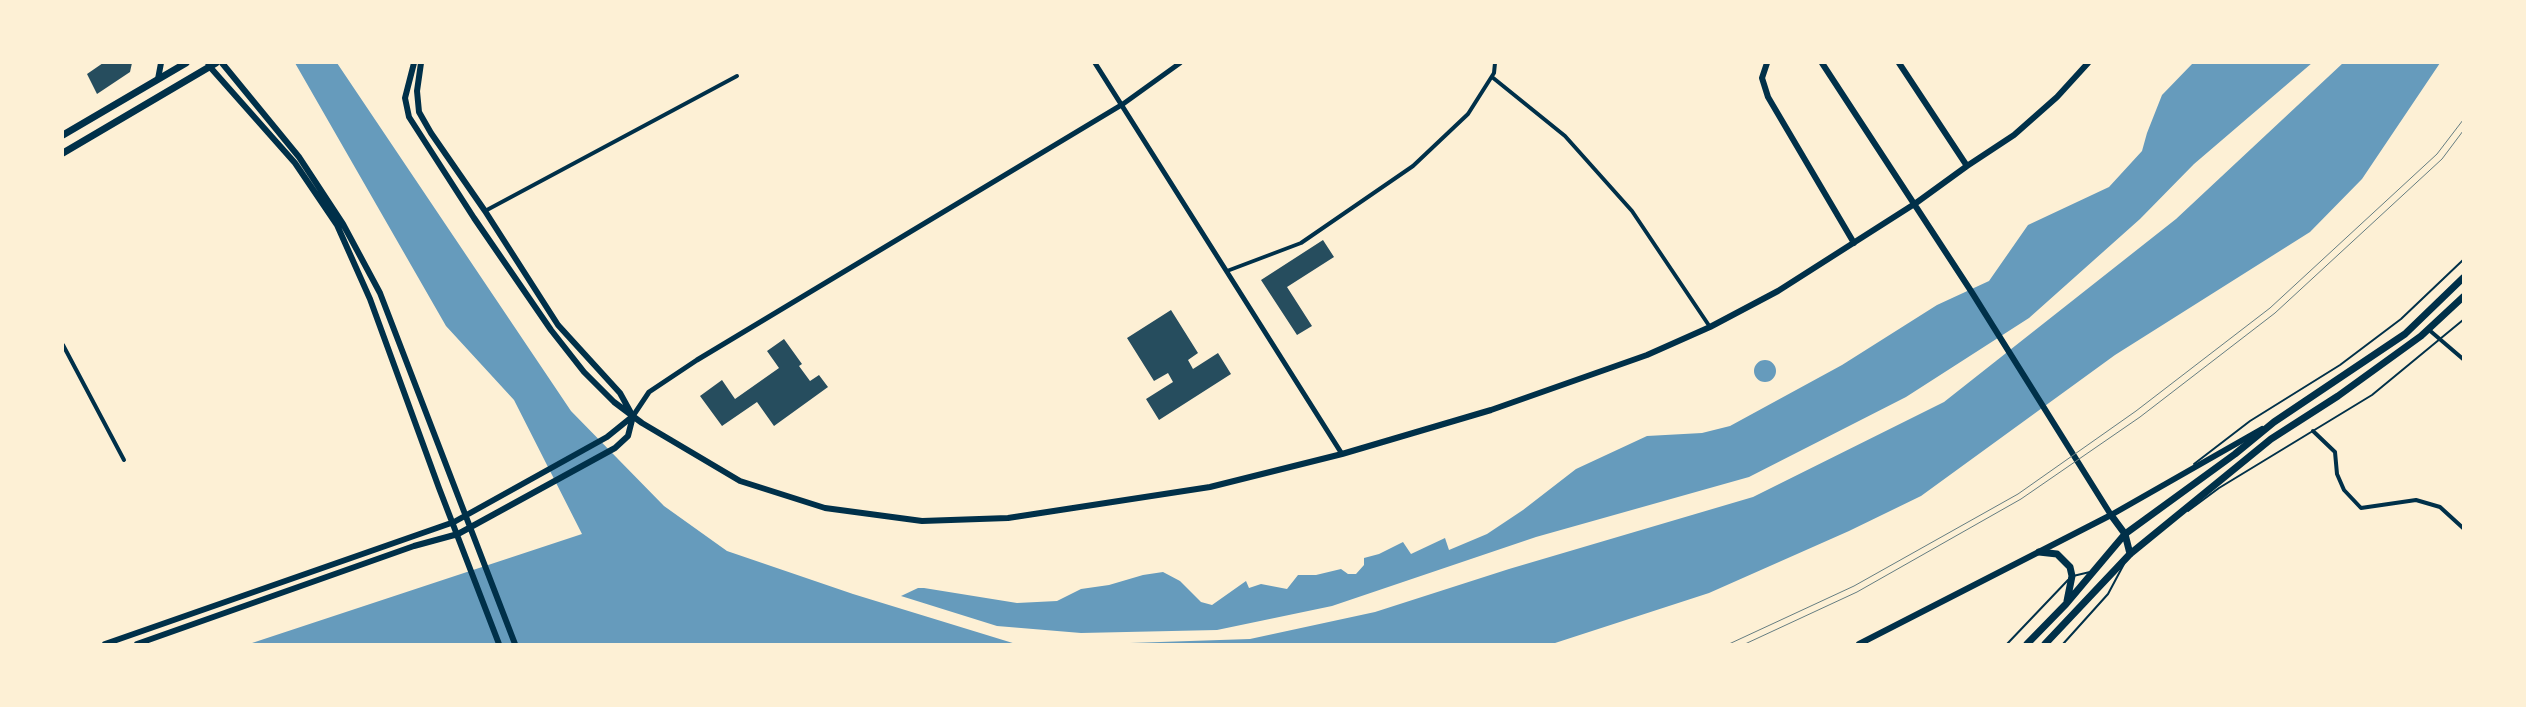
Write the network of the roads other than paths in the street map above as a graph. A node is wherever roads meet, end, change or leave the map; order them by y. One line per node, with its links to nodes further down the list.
1 (161, 63): 16 (main road)
2 (186, 63): 16 (main road)
3 (222, 63): 40 (main road)
4 (414, 63): 33 (main road)
5 (421, 63): 21 (main road)
6 (1095, 63): 17 (street)
7 (1180, 63): 17 (street)
8 (1495, 63): 15 (street)
9 (1767, 63): 22 (main road)
10 (1822, 63): 39 (main road)
11 (1899, 63): 20 (main road)
12 (2088, 63): 20 (main road)
13 (211, 64): 19 (main road); 41 (main road)
14 (737, 76): 21 (street)
15 (1492, 77): 24 (street); 28 (street)
16 (158, 79): 18 (main road)
17 (1123, 104): 24 (street); 33 (street)
18 (63, 135)
19 (63, 153)
20 (1966, 166): 22 (main road)
21 (485, 212): 33 (main road)
22 (1854, 243): 28 (main road)
23 (2463, 260): 38 (lane)
24 (1227, 271): 36 (street)
25 (2463, 278): 34 (main road)
26 (2463, 297): 29 (main road)
27 (2463, 320): 30 (lane)
28 (1710, 327): 36 (main road)
29 (2428, 329): 30 (street); 47 (main road)
30 (2441, 340): 32 (street); 35 (lane)
31 (63, 344): 37 (street)
32 (2463, 359)
33 (633, 416): 36 (main road); 40 (main road); 42 (main road)
34 (2274, 422): 38 (main road); 45 (main road)
35 (2313, 431): 43 (street); 47 (lane)
36 (1342, 454)
37 (124, 460)
38 (2173, 481): 39 (main road)
39 (2111, 515): 45 (main road); 46 (main road)
40 (465, 517): 41 (main road); 42 (main road)
41 (454, 522): 44 (main road); 51 (main road)
42 (468, 527): 44 (main road); 54 (main road)
43 (2463, 528)
44 (458, 534): 52 (main road); 53 (main road)
45 (2125, 534): 47 (main road); 48 (main road)
46 (2040, 552): 49 (main road); 55 (main road)
47 (2130, 554): 58 (main road); 59 (lane)
48 (2095, 571): 49 (lane); 50 (main road)
49 (2072, 576): 50 (main road); 56 (lane)
50 (2066, 604): 57 (main road)
51 (105, 644)
52 (137, 644)
53 (499, 644)
54 (515, 644)
55 (1859, 644)
56 (2007, 644)
57 (2027, 644)
58 (2045, 644)
59 (2063, 644)

